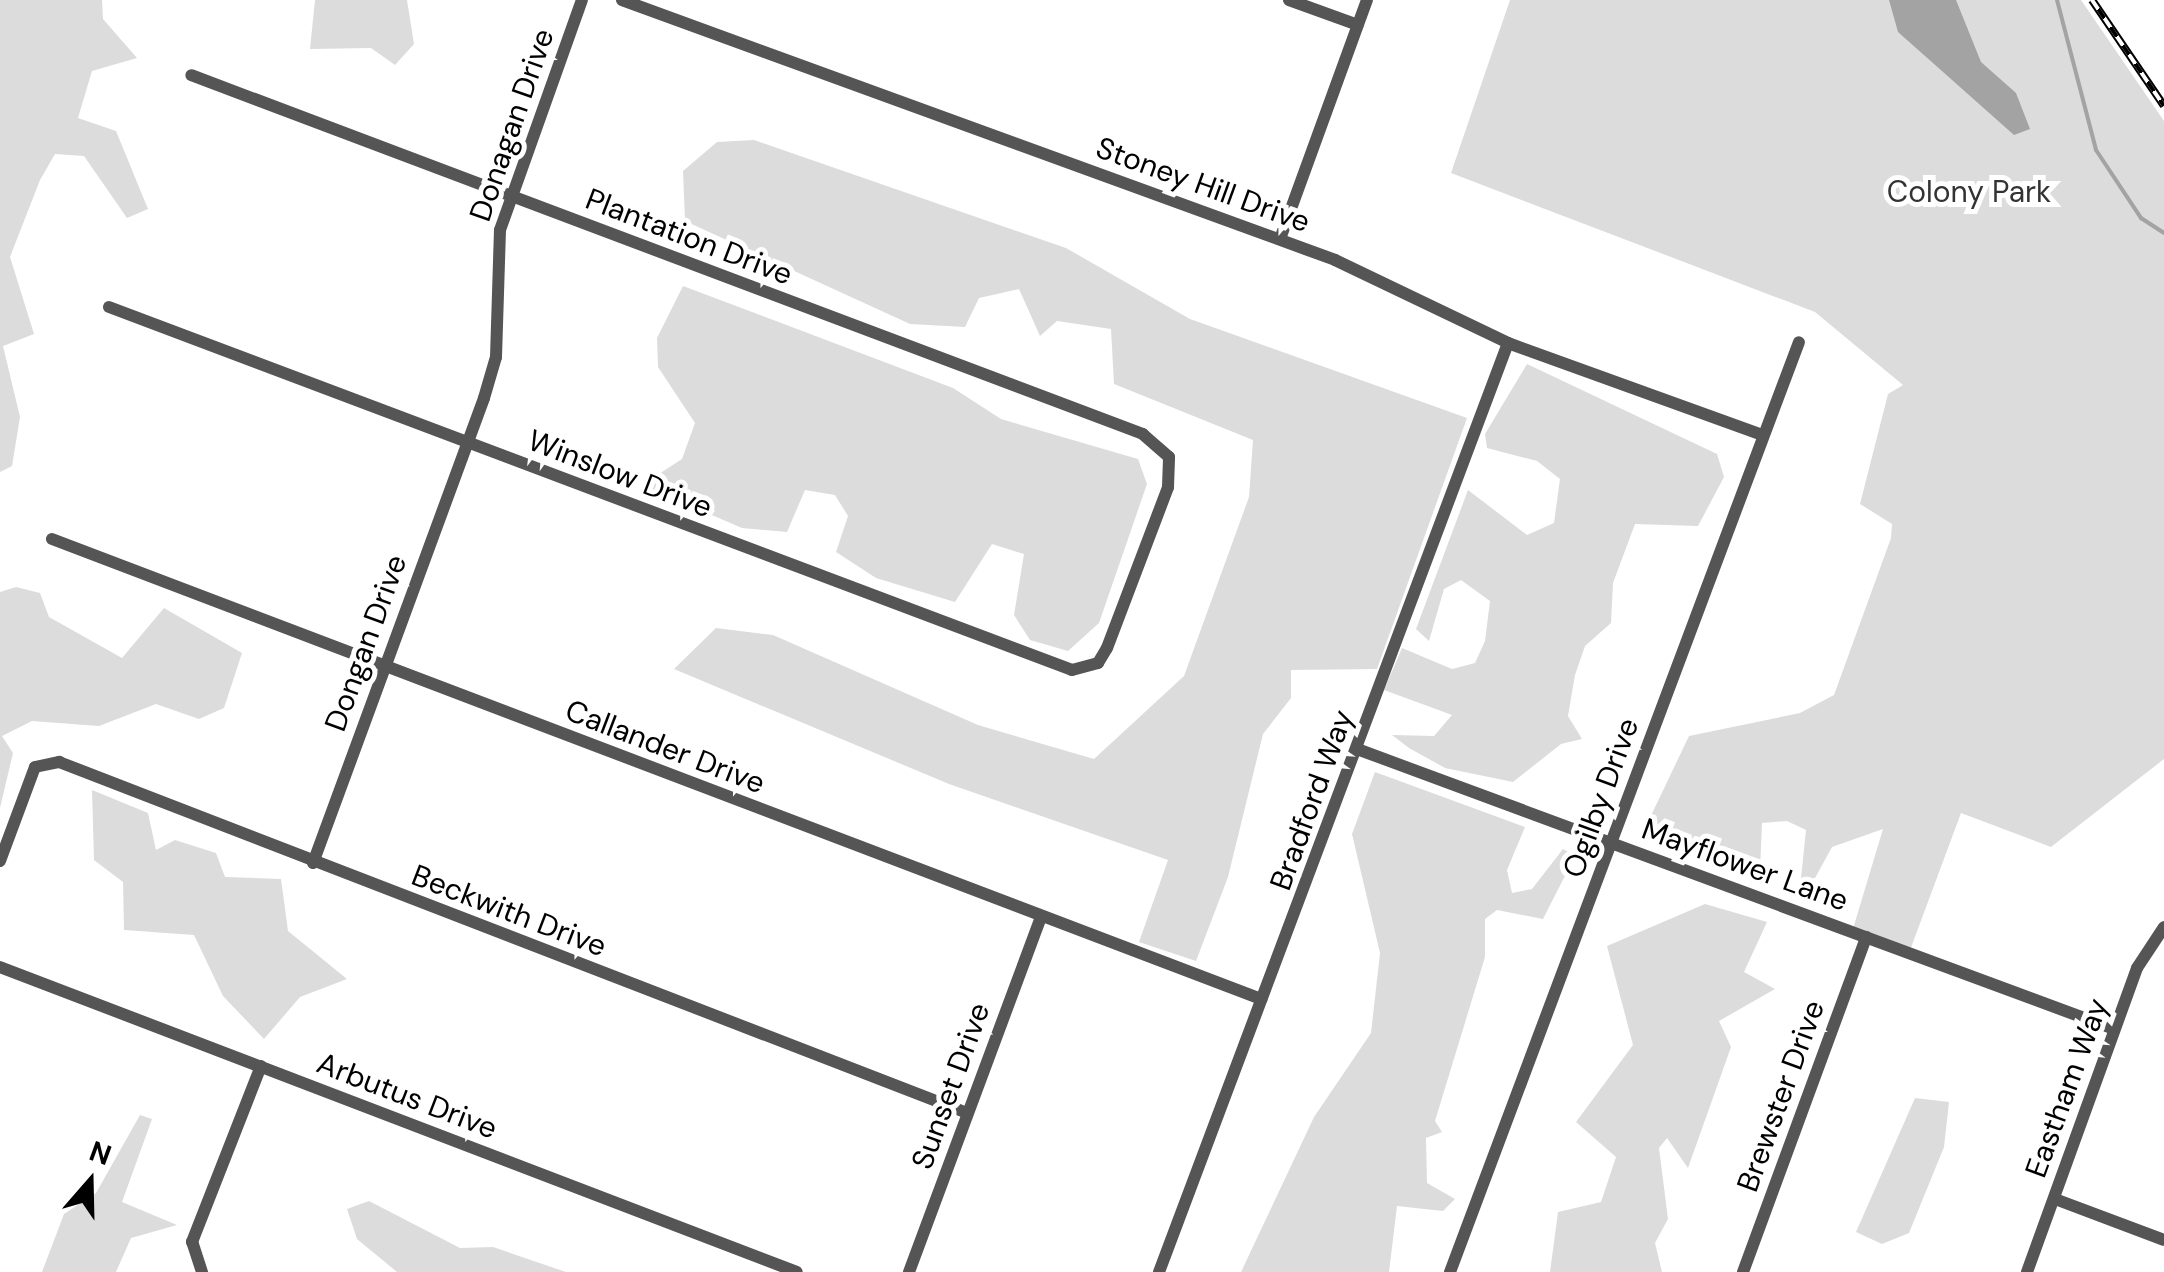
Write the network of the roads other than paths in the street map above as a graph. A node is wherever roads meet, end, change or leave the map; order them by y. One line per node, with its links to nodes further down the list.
1 (582, 0): 7 (street, Donagan Drive)
2 (622, 0): 8 (street, Stoney Hill Drive)
3 (1289, 0): 5 (street)
4 (1367, 0): 5 (street)
5 (1358, 25): 8 (street)
6 (191, 75): 7 (street, Plantation Drive)
7 (510, 196): 13 (street, Donagan Drive); 15 (street, Plantation Drive)
8 (1280, 239): 11 (street, Stoney Hill Drive)
9 (109, 307): 13 (street, Winslow Drive)
10 (1799, 342): 12 (street, Ogilby Drive)
11 (1508, 343): 12 (street, Stoney Hill Drive); 17 (street, Bradford Way)
12 (1760, 434): 18 (street, Ogilby Drive)
13 (468, 442): 15 (street, Winslow Drive); 16 (street, Dongan Drive)
14 (52, 539): 16 (street, Callander Drive)
15 (1108, 648)
16 (383, 666): 20 (street, Dongan Drive); 21 (street, Callander Drive)
17 (1358, 748): 18 (street, Mayflower Lane); 25 (street, Bradford Way)
18 (1612, 842): 23 (street, Mayflower Lane); 35 (street, Ogilby Drive)
19 (0, 861): 20 (street, Beckwith Drive)
20 (314, 863): 28 (street, Beckwith Drive)
21 (1041, 918): 25 (street, Callander Drive); 28 (street, Sunset Drive)
22 (2164, 927): 26 (street, Eastham Way)
23 (1866, 937): 26 (street, Mayflower Lane); 36 (street, Brewster Drive)
24 (0, 966): 27 (street, Arbutus Drive)
25 (1261, 999): 34 (street, Bradford Way)
26 (2114, 1029): 29 (street, Eastham Way)
27 (261, 1066): 31 (street); 32 (street, Arbutus Drive)
28 (967, 1113): 33 (street, Sunset Drive)
29 (2054, 1199): 30 (street); 37 (street, Eastham Way)
30 (2164, 1240)
31 (202, 1272)
32 (797, 1272)
33 (909, 1272)
34 (1159, 1272)
35 (1450, 1272)
36 (1742, 1272)
37 (2027, 1272)

